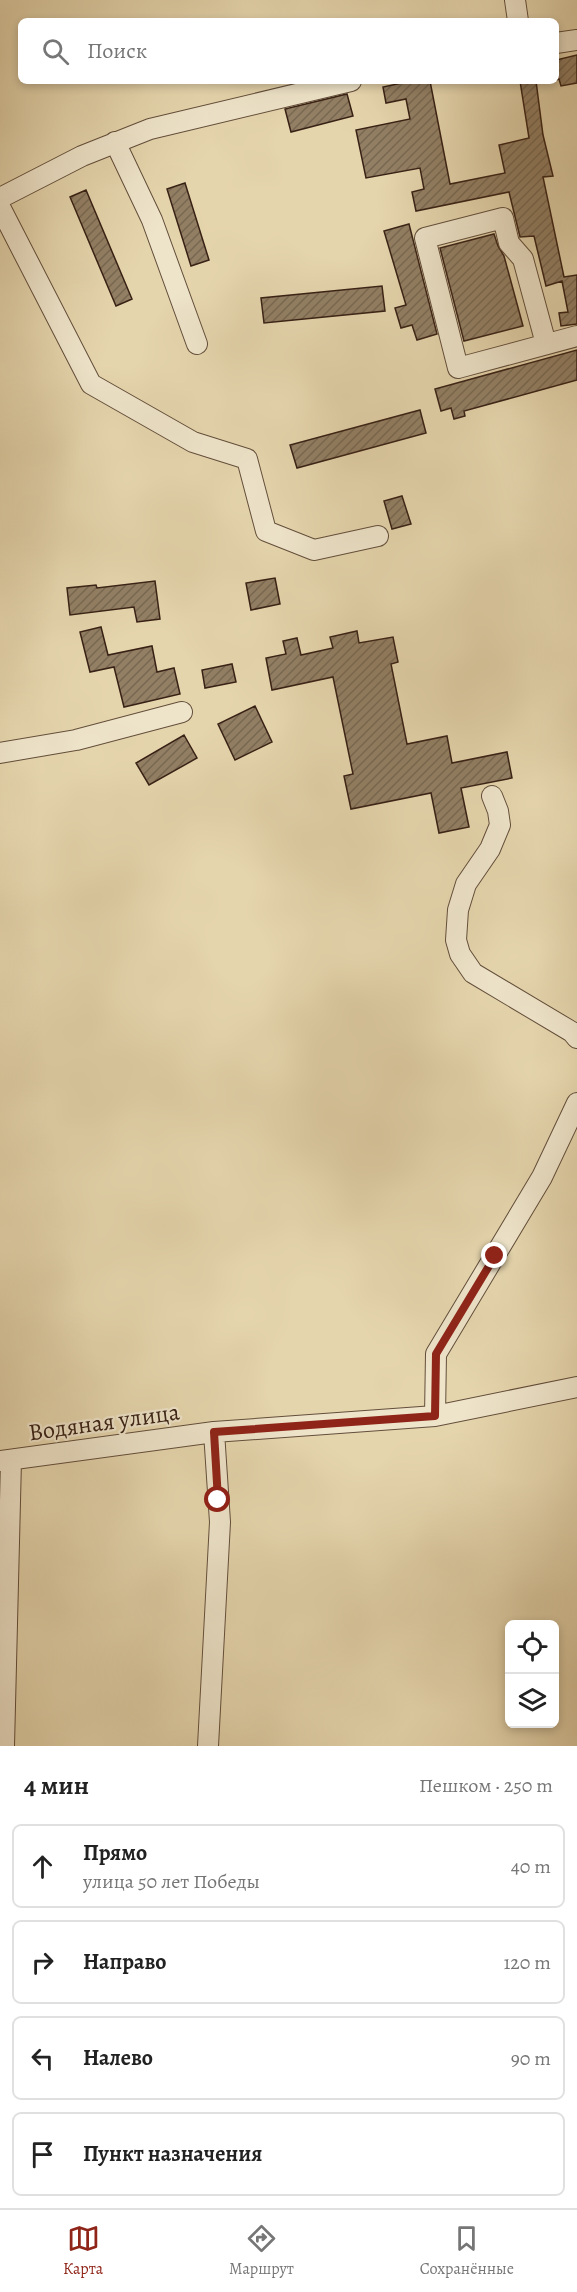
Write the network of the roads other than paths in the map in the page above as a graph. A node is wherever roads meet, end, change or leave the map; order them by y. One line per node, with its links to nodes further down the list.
1 (515, 0): 2 (street)
2 (518, 18)
3 (577, 40): 4 (street)
4 (559, 43)
5 (338, 84): 6 (street)
6 (115, 142): 7 (street); 10 (street)
7 (0, 198)
8 (0, 207): 12 (street)
9 (577, 336): 11 (street)
10 (197, 344)
11 (546, 344): 11 (street)
12 (378, 536)
13 (182, 712): 14 (street)
14 (0, 753)
15 (492, 796): 16 (street)
16 (577, 1038)
17 (577, 1103): 19 (street)
18 (577, 1387): 19 (street, Водяная улица)
19 (435, 1416): 20 (street, Водяная улица)
20 (214, 1432): 21 (street, Водяная улица); 23 (street)
21 (5, 1461): 22 (street)
22 (4, 1746)
23 (208, 1746)

